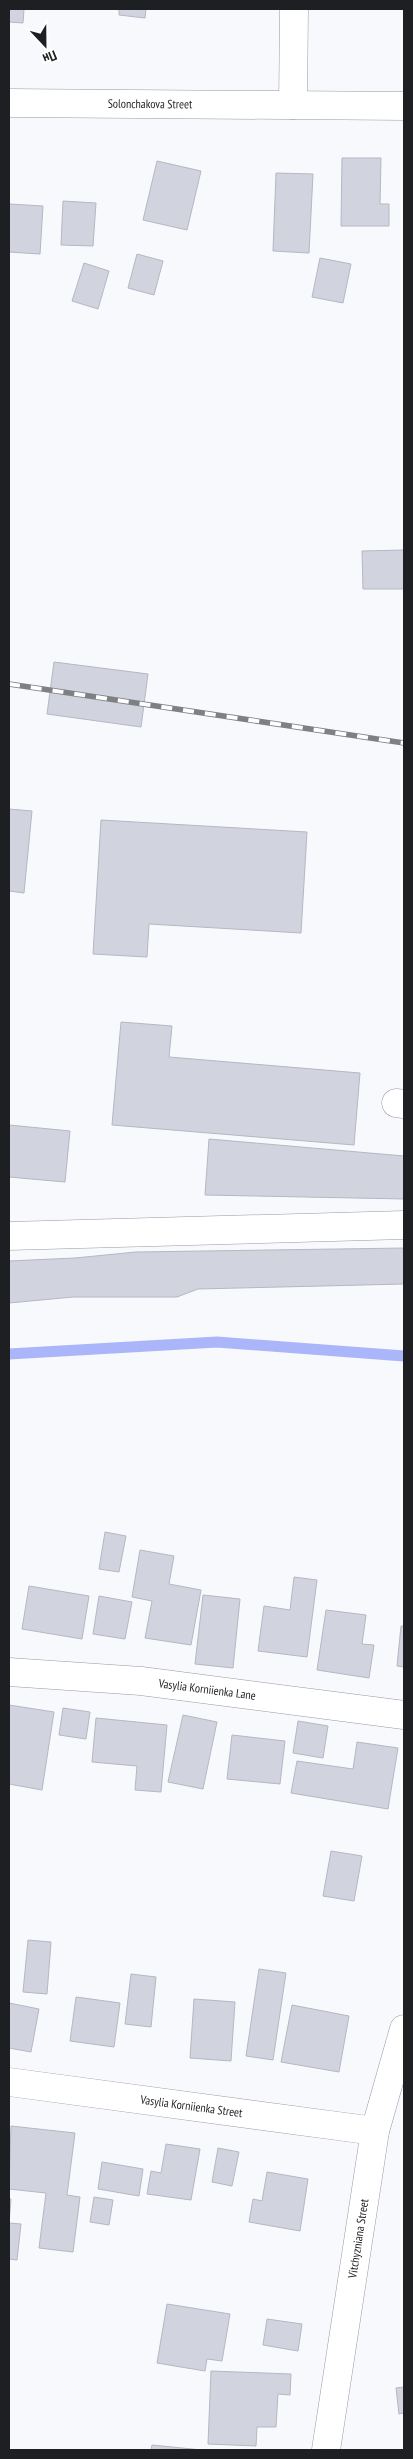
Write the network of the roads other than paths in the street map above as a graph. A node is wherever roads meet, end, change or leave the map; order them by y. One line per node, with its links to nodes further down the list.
1 (294, 9): 3 (street)
2 (9, 103): 3 (street, Solonchakova Street)
3 (292, 105): 4 (street, Solonchakova Street)
4 (404, 106)
5 (404, 1225): 6 (street)
6 (9, 1236)
7 (9, 1672): 8 (street, Vasylia Korniienka Lane)
8 (404, 1715)
9 (404, 2029): 11 (street, Vitchyzniana Street)
10 (9, 2082): 11 (street, Vasylia Korniienka Street)
11 (375, 2130): 12 (street, Vitchyzniana Street)
12 (326, 2450)

